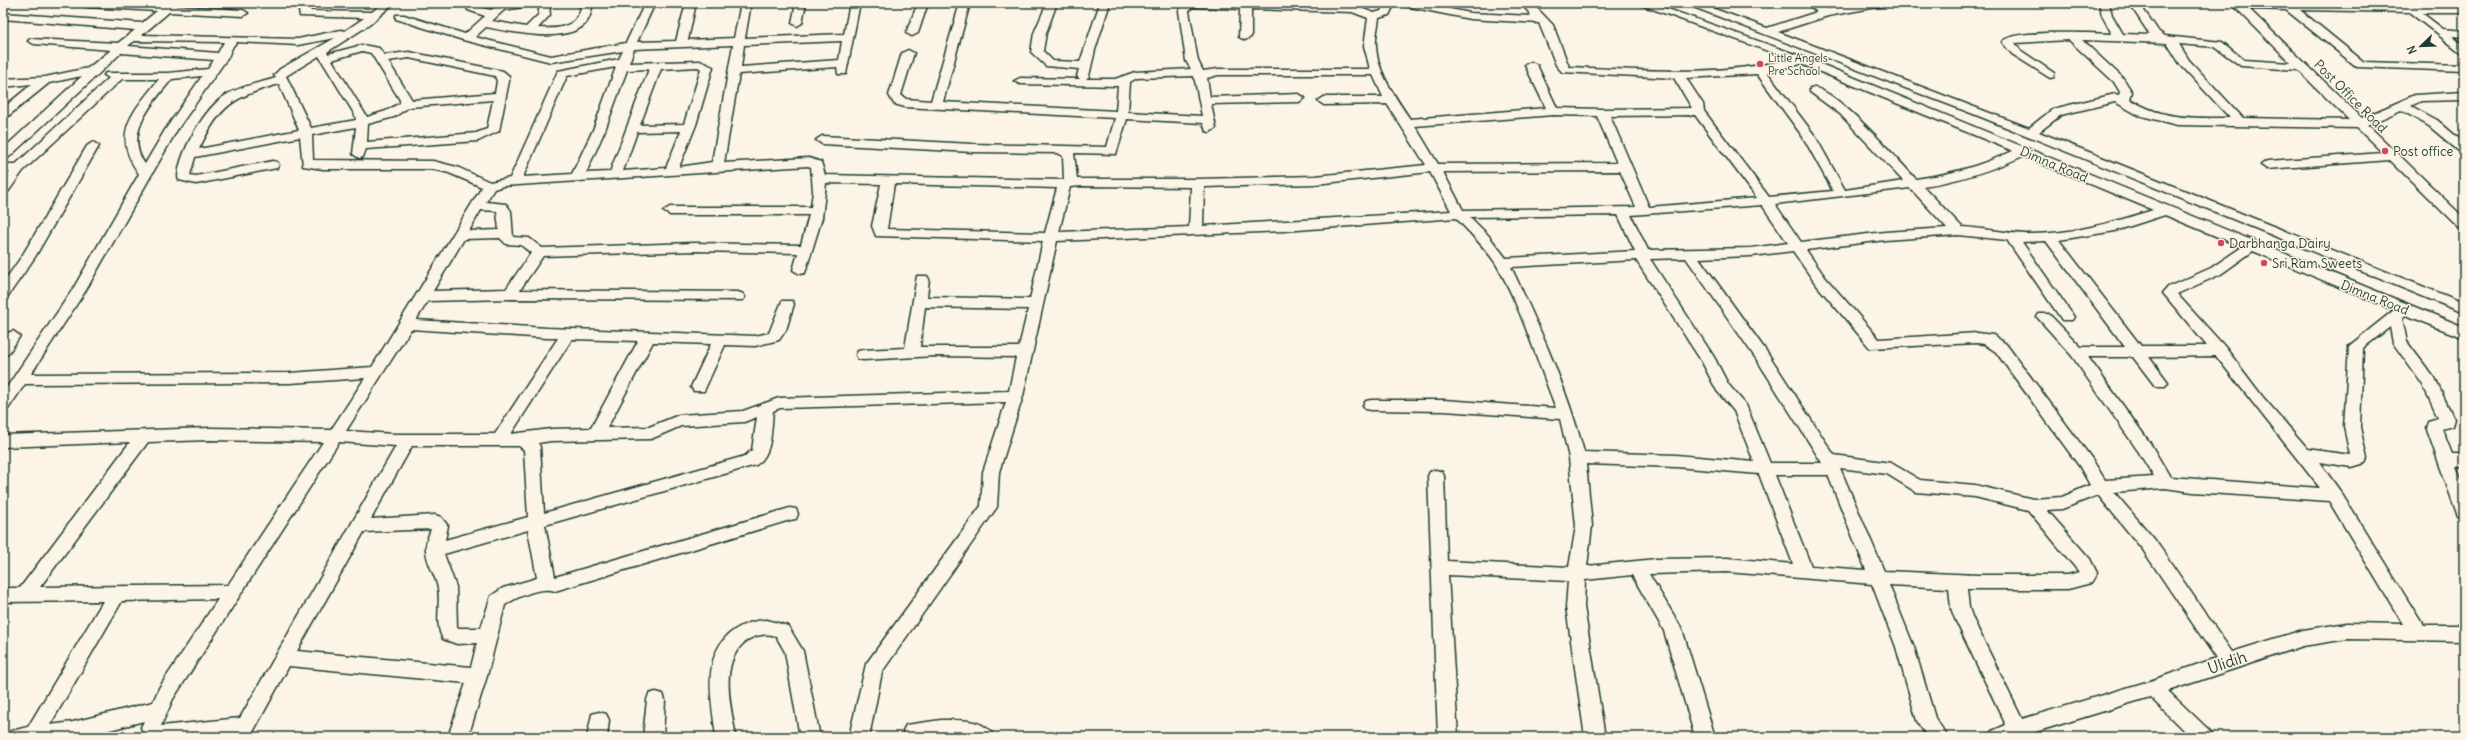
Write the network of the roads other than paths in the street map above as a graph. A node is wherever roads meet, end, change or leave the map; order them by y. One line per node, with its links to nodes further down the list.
1 (8, 3): 29 (street)
2 (312, 3): 42 (street)
3 (389, 3): 42 (street)
4 (476, 3): 39 (street)
5 (482, 3): 39 (street)
6 (524, 3): 39 (street)
7 (544, 3): 52 (street)
8 (582, 3): 52 (street)
9 (650, 3): 67 (street)
10 (691, 3): 66 (street)
11 (746, 3): 65 (street)
12 (801, 3): 48 (street)
13 (855, 3): 56 (street)
14 (923, 3): 54 (street)
15 (965, 3): 108 (street)
16 (1052, 3): 78 (street)
17 (1105, 3): 78 (street)
18 (1390, 3): 44 (street)
19 (1405, 3): 46 (street)
20 (1526, 3): 46 (street)
21 (1640, 3): 74 (street, Dimna Road)
22 (1688, 3): 50 (street)
23 (1811, 3): 40 (street)
24 (1883, 3): 34 (street)
25 (2104, 3): 61 (street)
26 (2134, 3): 63 (street)
27 (2442, 3): 37 (street)
28 (87, 4): 32 (street)
29 (3, 5)
30 (1246, 5): 33 (street); 57 (street); 86 (street)
31 (2238, 5): 35 (street); 79 (street, Post Office Road)
32 (170, 6): 41 (street); 49 (street)
33 (1353, 6): 44 (street)
34 (1852, 6): 40 (street)
35 (2288, 6): 36 (street); 80 (street)
36 (2407, 6): 37 (street); 53 (street)
37 (2451, 10): 38 (street)
38 (2464, 10)
39 (493, 12): 47 (street)
40 (1826, 13): 50 (street)
41 (243, 14)
42 (374, 15): 51 (street)
43 (3, 16): 49 (street)
44 (1374, 16): 84 (street)
45 (400, 17): 60 (street)
46 (1543, 20): 88 (street)
47 (483, 23): 52 (street); 60 (street)
48 (798, 23)
49 (145, 27): 59 (street)
50 (1768, 30): 122 (street)
51 (351, 31): 62 (street); 71 (street)
52 (528, 31)
53 (2439, 32): 55 (street); 69 (street)
54 (912, 33)
55 (2464, 34)
56 (848, 37): 65 (street); 82 (street)
57 (1245, 37)
58 (2073, 37): 61 (street); 89 (street); 104 (street)
59 (132, 38): 62 (street); 68 (street)
60 (467, 38): 67 (street)
61 (2120, 38): 63 (street)
62 (235, 39): 72 (street)
63 (2167, 40): 79 (street); 116 (street)
64 (34, 41): 68 (street)
65 (739, 43): 66 (street); 82 (street)
66 (682, 44): 67 (street)
67 (630, 46): 75 (street)
68 (120, 48): 72 (street); 85 (street)
69 (2464, 52)
70 (908, 53): 108 (street)
71 (323, 54): 73 (street); 92 (street); 115 (street)
72 (222, 56): 83 (street)
73 (380, 59): 100 (street); 107 (street)
74 (1802, 60): 81 (street); 129 (street, Dimna Road)
75 (623, 65): 77 (street); 145 (street); 148 (street)
76 (1531, 65): 110 (street)
77 (656, 66): 119 (street); 120 (street)
78 (1085, 66): 94 (street)
79 (2302, 67): 118 (street, Post Office Road)
80 (2464, 68)
81 (1760, 70): 88 (street); 154 (street)
82 (735, 71): 137 (street)
83 (210, 72): 90 (street); 143 (street)
84 (1377, 72): 86 (street); 103 (street)
85 (88, 74): 87 (street); 91 (street); 131 (street)
86 (1199, 74): 96 (street); 105 (street)
87 (119, 75): 90 (street); 140 (street)
88 (1678, 75): 111 (street)
89 (2050, 75)
90 (168, 76): 143 (street)
91 (45, 80): 95 (street); 113 (street)
92 (281, 80): 121 (street); 130 (street)
93 (1020, 81): 94 (street)
94 (1082, 81): 96 (street)
95 (18, 82): 97 (street); 99 (street)
96 (1124, 82): 114 (street)
97 (3, 83)
98 (1814, 90): 151 (street)
99 (3, 95)
100 (500, 96): 107 (street); 123 (street)
101 (2464, 96): 109 (street)
102 (1299, 98): 105 (street)
103 (1390, 100): 106 (street); 117 (street)
104 (2124, 100): 116 (street); 122 (street)
105 (1205, 101): 114 (street)
106 (1324, 101)
107 (406, 104): 115 (street)
108 (936, 105): 114 (street)
109 (2400, 105): 118 (street); 128 (street)
110 (1553, 111): 112 (street); 117 (street)
111 (1698, 111): 112 (street); 155 (street)
112 (1602, 113): 138 (street)
113 (3, 114)
114 (1122, 116): 127 (street)
115 (363, 122): 121 (street); 126 (street)
116 (2240, 122): 118 (street)
117 (1407, 123): 141 (street)
118 (2359, 124): 132 (street, Post Office Road)
119 (689, 127): 120 (street); 142 (street)
120 (632, 129): 144 (street)
121 (306, 131): 130 (street); 135 (street)
122 (2030, 133): 187 (street)
123 (431, 140): 126 (street); 133 (street)
124 (822, 140): 127 (street)
125 (93, 146): 180 (street)
126 (360, 146): 135 (street)
127 (1061, 149): 149 (street)
128 (2464, 149)
129 (2024, 151): 151 (street); 157 (street, Dimna Road)
130 (190, 154): 134 (street)
131 (3, 156)
132 (2393, 156): 136 (street); 163 (street, Post Office Road)
133 (418, 164): 135 (street); 152 (street)
134 (273, 165)
135 (356, 165)
136 (2267, 165)
137 (714, 167): 142 (street); 146 (street)
138 (1627, 167): 141 (street); 161 (street)
139 (3, 168): 140 (street)
140 (19, 168): 153 (street)
141 (1434, 168): 150 (street); 162 (street)
142 (671, 172): 144 (street)
143 (146, 174): 205 (street)
144 (615, 175): 145 (street)
145 (577, 178): 148 (street)
146 (819, 179): 147 (street); 159 (street)
147 (888, 180): 149 (street); 169 (street)
148 (515, 181): 152 (street)
149 (1068, 183): 150 (street); 169 (street)
150 (1198, 183): 164 (street)
151 (1914, 184): 154 (street); 165 (street)
152 (489, 186): 156 (street)
153 (3, 188)
154 (1841, 194): 155 (street)
155 (1766, 201): 161 (street); 171 (street)
156 (477, 206): 166 (street); 167 (street)
157 (2166, 210): 170 (street); 172 (street, Dimna Road)
158 (670, 211): 159 (street)
159 (816, 211): 173 (street)
160 (1622, 211): 161 (street); 162 (street); 176 (street)
161 (1644, 211)
162 (1459, 214): 164 (street); 177 (street)
163 (2464, 225)
164 (1196, 231): 169 (street)
165 (1958, 231): 168 (street); 171 (street)
166 (506, 234): 167 (street); 174 (street)
167 (460, 236): 182 (street)
168 (2012, 236): 170 (street); 190 (street)
169 (1051, 237): 186 (street)
170 (2050, 237): 202 (street)
171 (1798, 246): 175 (street); 228 (street)
172 (2252, 246): 188 (street, Dimna Road); 198 (street)
173 (806, 249): 174 (street); 178 (street)
174 (539, 252): 181 (street)
175 (1689, 253): 176 (street); 224 (street)
176 (1642, 255): 177 (street); 225 (street)
177 (1502, 264): 212 (street)
178 (800, 270)
179 (922, 279): 184 (street)
180 (3, 293)
181 (510, 294): 182 (street); 183 (street)
182 (425, 296): 191 (street)
183 (738, 297)
184 (919, 302): 186 (street); 199 (street)
185 (787, 304): 196 (street)
186 (1036, 304): 200 (street)
187 (2464, 308)
188 (2400, 313): 193 (street, Dimna Road); 220 (street); 222 (street)
189 (2044, 317): 201 (street)
190 (2067, 317)
191 (407, 324): 192 (street); 204 (street)
192 (568, 334): 195 (street); 218 (street)
193 (2463, 334)
194 (13, 336): 197 (street)
195 (648, 337): 196 (street); 213 (street)
196 (720, 340): 207 (street)
197 (3, 350)
198 (2220, 351): 202 (street); 220 (street)
199 (912, 352): 200 (street); 203 (street)
200 (1026, 352): 208 (street)
201 (2076, 352): 202 (street); 227 (street)
202 (2138, 352): 206 (street)
203 (863, 354)
204 (377, 372): 205 (street); 214 (street)
205 (21, 379): 209 (street)
206 (2160, 382)
207 (699, 387)
208 (1015, 396): 211 (street); 265 (street)
209 (3, 405)
210 (1371, 405): 212 (street)
211 (766, 408): 213 (street); 233 (street)
212 (1566, 414): 221 (street)
213 (595, 435): 219 (street)
214 (335, 436): 215 (street); 217 (street); 244 (street)
215 (143, 437): 216 (street); 245 (street)
216 (3, 440)
217 (407, 440): 218 (street); 234 (street)
218 (499, 440): 219 (street)
219 (522, 440): 233 (street)
220 (2303, 454): 229 (street)
221 (1577, 458): 225 (street); 239 (street)
222 (2445, 460): 223 (street); 231 (street)
223 (2464, 460)
224 (1831, 465): 225 (street); 230 (street); 240 (street)
225 (1765, 469): 238 (street)
226 (1436, 476): 236 (street)
227 (2165, 482): 228 (street); 229 (street)
228 (2100, 486): 230 (street); 251 (street)
229 (2334, 495): 247 (street)
230 (2033, 505): 241 (street)
231 (2464, 511)
232 (790, 514): 242 (street)
233 (537, 523): 235 (street); 242 (street)
234 (359, 526): 235 (street); 250 (street)
235 (434, 550): 249 (street)
236 (1439, 568): 239 (street); 267 (street)
237 (1638, 568): 238 (street); 239 (street); 269 (street)
238 (1804, 572): 240 (street)
239 (1577, 574): 268 (street)
240 (1876, 576): 241 (street); 270 (street)
241 (1957, 580): 256 (street)
242 (549, 582): 249 (street)
243 (118, 592): 244 (street); 245 (street); 260 (street)
244 (233, 592): 255 (street)
245 (25, 594): 246 (street)
246 (3, 595)
247 (2417, 631): 248 (street, Ulidih); 251 (street, Ulidih)
248 (2464, 633)
249 (488, 635): 252 (street)
250 (284, 658): 252 (street); 259 (street)
251 (2228, 661): 253 (street, Ulidih)
252 (478, 676): 261 (street)
253 (2153, 688): 256 (street, Ulidih); 272 (street)
254 (656, 700): 262 (street)
255 (158, 709): 258 (street); 259 (street)
256 (2017, 729): 271 (street, Ulidih)
257 (913, 731): 266 (street)
258 (91, 732): 260 (street)
259 (243, 734)
260 (25, 736)
261 (458, 737)
262 (653, 737)
263 (726, 737): 264 (street)
264 (810, 737)
265 (858, 737)
266 (984, 737)
267 (1448, 737)
268 (1595, 737)
269 (1705, 737)
270 (1938, 737)
271 (1999, 737)
272 (2203, 737)

